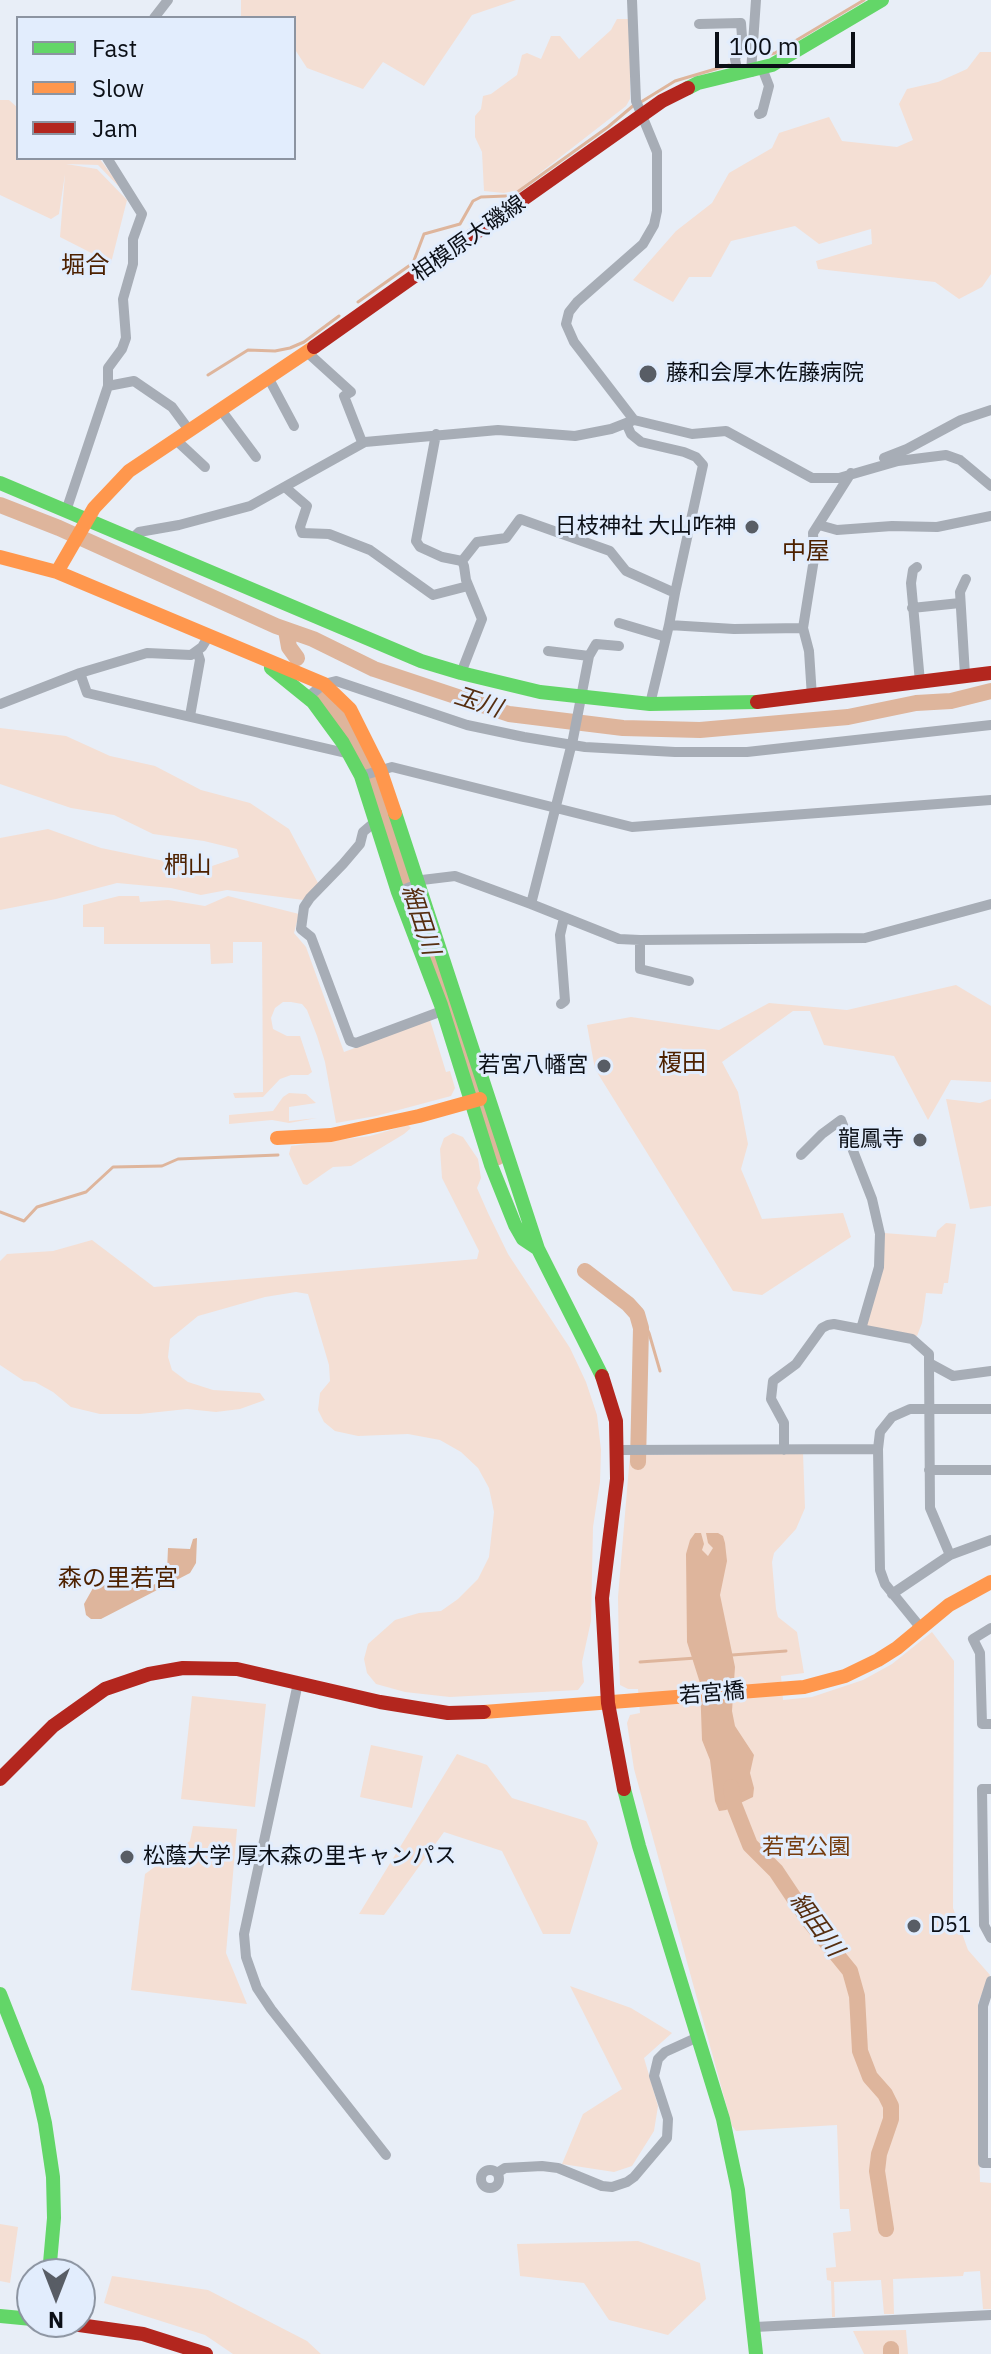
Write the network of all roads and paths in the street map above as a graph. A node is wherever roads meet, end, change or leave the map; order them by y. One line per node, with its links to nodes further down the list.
1 (168, 0): 5 (street)
2 (632, 0): 8 (street)
3 (756, 0): 7 (street)
4 (882, 0): 7 (street, 相模原大磯線)
5 (156, 16)
6 (703, 21): 7 (street)
7 (751, 72): 8 (street, 相模原大磯線); 9 (street)
8 (638, 109): 11 (street, 相模原大磯線); 16 (street)
9 (759, 114)
10 (108, 160): 13 (street)
11 (308, 353): 12 (street, 相模原大磯線); 20 (street)
12 (269, 379): 14 (street, 相模原大磯線); 17 (street)
13 (108, 386): 19 (street); 27 (street)
14 (221, 410): 19 (street, 相模原大磯線); 21 (street)
15 (991, 410): 23 (street)
16 (631, 422): 18 (street); 23 (street); 38 (street)
17 (294, 426)
18 (436, 434): 20 (street); 33 (street)
19 (182, 435): 22 (street); 29 (street, 相模原大磯線)
20 (362, 442): 26 (street)
21 (256, 457)
22 (205, 467)
23 (848, 475): 25 (street); 30 (street)
24 (0, 483): 27 (street)
25 (991, 486)
26 (286, 488): 31 (street); 37 (street)
27 (66, 511): 29 (street)
28 (991, 516): 30 (street)
29 (86, 522): 31 (street); 34 (street, 相模原大磯線)
30 (819, 525): 43 (street)
31 (132, 539): 51 (street)
32 (0, 557): 34 (street)
33 (462, 561): 37 (street); 38 (street)
34 (60, 567): 44 (street)
35 (917, 567): 40 (street)
36 (966, 579): 39 (street)
37 (468, 586): 51 (street)
38 (675, 593): 42 (street)
39 (960, 603): 40 (street); 53 (street)
40 (912, 608): 54 (street)
41 (624, 622): 45 (street)
42 (669, 625): 43 (street); 45 (street)
43 (803, 628): 56 (street)
44 (208, 637): 47 (street); 55 (street)
45 (666, 637): 59 (street)
46 (619, 646): 49 (street)
47 (197, 651): 50 (street); 60 (street)
48 (548, 651): 49 (street)
49 (589, 656): 57 (street)
50 (80, 673): 58 (street); 60 (street)
51 (461, 673): 57 (street)
52 (991, 673): 53 (street)
53 (965, 675): 54 (street)
54 (920, 682): 56 (street)
55 (317, 690): 62 (street); 63 (street); 64 (street)
56 (812, 697): 59 (street)
57 (582, 701): 59 (street); 62 (street)
58 (0, 704)
59 (650, 704)
60 (190, 716): 63 (street)
61 (991, 725): 62 (street)
62 (573, 742): 66 (street)
63 (350, 754): 64 (street)
64 (370, 773): 66 (street); 67 (street); 68 (street)
65 (991, 800): 66 (street)
66 (557, 809): 69 (street)
67 (376, 821): 68 (street); 74 (street)
68 (408, 888): 69 (street); 74 (street); 74 (street)
69 (531, 904): 71 (street)
70 (991, 904): 72 (street)
71 (564, 918): 72 (street); 75 (street)
72 (640, 940): 73 (street)
73 (689, 981)
74 (448, 1004): 76 (street)
75 (561, 1004)
76 (480, 1099): 77 (street); 85 (street)
77 (277, 1138)
78 (801, 1155): 79 (street)
79 (861, 1329): 80 (street); 86 (street)
80 (929, 1363): 81 (street); 82 (street)
81 (991, 1371)
82 (929, 1409): 83 (street); 84 (street); 87 (street)
83 (991, 1409)
84 (878, 1449): 86 (street); 92 (street)
85 (618, 1450): 86 (street); 97 (street)
86 (784, 1450)
87 (929, 1470): 88 (street); 90 (street)
88 (991, 1470)
89 (991, 1540): 90 (street)
90 (950, 1555): 92 (street)
91 (991, 1582): 93 (street, 若宮橋)
92 (892, 1594): 93 (street)
93 (920, 1627): 97 (street, 若宮橋)
94 (991, 1628): 95 (street)
95 (986, 1668): 98 (street)
96 (298, 1683): 97 (street, 若宮橋); 99 (street, 若宮橋); 105 (street)
97 (608, 1703): 104 (street)
98 (991, 1724)
99 (0, 1779)
100 (991, 1789): 101 (street)
101 (991, 1938)
102 (991, 1981): 106 (street)
103 (0, 1994): 108 (street)
104 (698, 2037): 107 (street); 111 (street)
105 (386, 2155)
106 (991, 2163)
107 (497, 2173)
108 (50, 2258)
109 (991, 2315): 111 (street)
110 (96, 2327): 112 (street)
111 (755, 2327): 113 (street)
112 (206, 2354)
113 (756, 2354)

